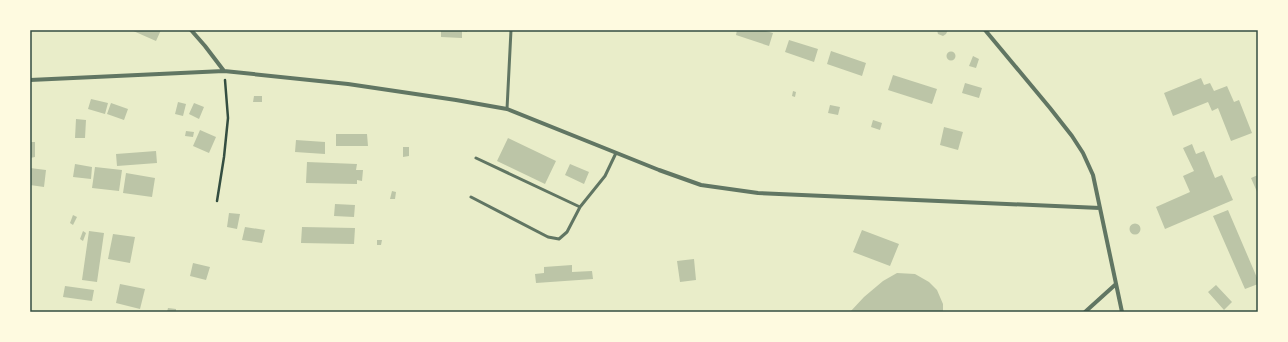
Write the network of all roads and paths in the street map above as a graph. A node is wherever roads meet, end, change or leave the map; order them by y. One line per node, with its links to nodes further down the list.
1 (191, 30): 4 (street)
2 (511, 30): 6 (lane)
3 (985, 30): 12 (street)
4 (224, 71): 5 (street); 6 (street); 10 (path)
5 (30, 80)
6 (507, 109): 7 (street)
7 (616, 153): 11 (lane); 12 (street)
8 (476, 158): 11 (lane)
9 (471, 197): 11 (lane)
10 (217, 201)
11 (580, 207)
12 (1100, 208): 13 (street)
13 (1116, 284): 14 (street); 15 (street)
14 (1085, 312)
15 (1122, 312)

